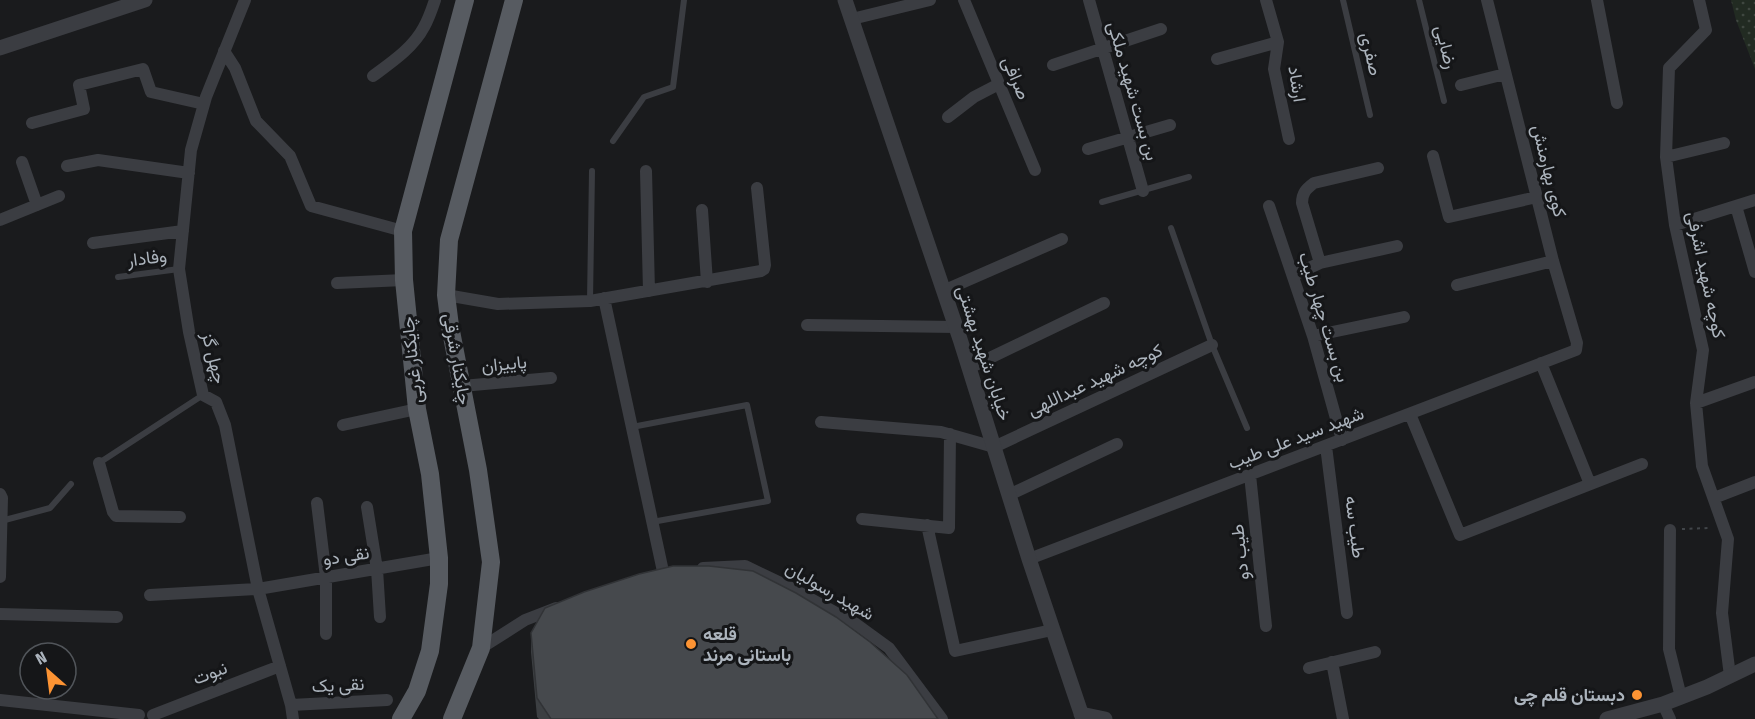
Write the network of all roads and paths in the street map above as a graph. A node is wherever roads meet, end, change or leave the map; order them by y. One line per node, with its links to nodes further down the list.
1 (142, 0): 20 (street)
2 (245, 0): 22 (street, چهل گز)
3 (435, 0): 26 (street)
4 (465, 0): 65 (main road, چایکنار غربی)
5 (514, 0): 81 (main road, چایکنار شرقی)
6 (684, 0): 38 (lane)
7 (845, 0): 17 (street, خیابان شهید بهشتی)
8 (930, 0): 17 (street)
9 (964, 0): 27 (street, صرافی)
10 (1089, 0): 21 (street, بن بست شهید ملکی)
11 (1266, 0): 19 (street, ارشاد)
12 (1343, 0): 32 (lane, صفری)
13 (1419, 0): 29 (lane, رضایی)
14 (1487, 0): 25 (street, کوی بهارمنش)
15 (1597, 0): 30 (street)
16 (1699, 0): 42 (street, کوچه شهید اشرفی)
17 (852, 20): 80 (street, خیابان شهید بهشتی)
18 (1161, 29): 21 (street)
19 (1278, 42): 23 (street); 37 (street, ارشاد)
20 (0, 48)
21 (1103, 49): 24 (street); 36 (street, بن بست شهید ملکی)
22 (224, 51): 31 (street, چهل گز); 65 (street)
23 (1217, 59)
24 (1053, 65)
25 (1505, 74): 28 (street); 54 (street, کوی بهارمنش)
26 (373, 76)
27 (999, 84): 33 (street); 46 (street, صرافی)
28 (1461, 85)
29 (1444, 101)
30 (1617, 103)
31 (204, 104): 34 (street); 49 (street, چهل گز)
32 (1370, 115)
33 (948, 117)
34 (32, 123)
35 (1170, 125): 36 (street)
36 (1128, 138): 40 (street); 52 (street, بن بست شهید ملکی)
37 (1289, 139)
38 (613, 141)
39 (1724, 143): 42 (street)
40 (1088, 149)
41 (1433, 156): 54 (street)
42 (1666, 157): 62 (street, کوچه شهید اشرفی)
43 (22, 162): 57 (street)
44 (67, 166): 49 (street)
45 (1378, 168): 70 (street)
46 (1035, 170)
47 (591, 171): 83 (lane)
48 (646, 171): 79 (street)
49 (189, 173): 64 (street, چهل گز)
50 (1189, 177): 52 (lane)
51 (757, 188): 76 (street)
52 (1143, 191): 56 (lane)
53 (58, 196): 57 (street)
54 (1537, 197): 69 (street, کوی بهارمنش)
55 (1755, 200): 59 (street)
56 (1102, 202)
57 (37, 205): 61 (street)
58 (1269, 206): 73 (street, بن بست چهار طیب)
59 (1736, 206): 62 (street); 72 (street)
60 (702, 210): 76 (street)
61 (0, 220)
62 (1675, 225): 97 (street, کوچه شهید اشرفی)
63 (1172, 228): 89 (lane)
64 (183, 231): 67 (street); 71 (street, چهل گز)
65 (403, 231): 75 (main road, چایکنار غربی)
66 (1062, 238): 80 (street)
67 (93, 243)
68 (1397, 246): 70 (street)
69 (1553, 261): 78 (street); 90 (street, کوی بهارمنش)
70 (1320, 263): 73 (street)
71 (179, 269): 74 (lane, وفادار); 96 (street, چهل گز)
72 (1755, 272)
73 (1294, 275): 88 (street, بن بست چهار طیب)
74 (118, 276)
75 (404, 280): 77 (street); 98 (main road, چایکنار غربی)
76 (707, 282): 79 (street)
77 (337, 283)
78 (1456, 285)
79 (649, 291): 82 (street)
80 (943, 291): 87 (street, خیابان شهید بهشتی)
81 (446, 295): 83 (street); 95 (main road, چایکنار شرقی)
82 (604, 298): 83 (street); 102 (street)
83 (590, 301)
84 (1104, 303): 92 (street)
85 (1404, 317): 88 (street)
86 (807, 325): 87 (street)
87 (956, 327): 92 (street, خیابان شهید بهشتی)
88 (1313, 336): 105 (street, بن بست چهار طیب)
89 (1212, 345): 103 (lane); 108 (street, کوچه شهید عبداللهی)
90 (1576, 350): 91 (street, شهید سید علی طیب)
91 (1541, 363): 99 (street, شهید سید علی طیب); 114 (street)
92 (969, 368): 108 (street, خیابان شهید بهشتی)
93 (551, 378): 95 (street, پاییزان)
94 (1755, 382): 97 (street)
95 (462, 386): 144 (main road, چایکنار شرقی)
96 (203, 394): 109 (lane); 134 (street, چهل گز)
97 (1696, 403): 117 (street, کوچه شهید اشرفی)
98 (417, 409): 101 (street); 127 (main road, چایکنار غربی)
99 (1410, 414): 105 (street, شهید سید علی طیب); 114 (street)
100 (821, 422): 104 (street)
101 (343, 425)
102 (632, 428): 123 (street); 123 (lane)
103 (1247, 428)
104 (950, 434): 108 (street); 124 (street)
105 (1342, 440): 107 (street, شهید سید علی طیب)
106 (1117, 444): 116 (street)
107 (1326, 446): 111 (street, شهید سید علی طیب); 137 (street, طیب سه)
108 (994, 447): 116 (street, خیابان شهید بهشتی)
109 (99, 463): 120 (street)
110 (1642, 464): 114 (street)
111 (1250, 475): 128 (street, شهید سید علی طیب); 141 (street, طیب دو)
112 (1755, 482): 117 (street)
113 (71, 484): 122 (lane)
114 (1590, 484)
115 (0, 494): 122 (street)
116 (1009, 495): 128 (street, خیابان شهید بهشتی)
117 (1714, 498): 125 (street, کوچه شهید اشرفی)
118 (317, 503): 132 (street)
119 (367, 507): 129 (street)
120 (180, 517)
121 (862, 519): 124 (street)
122 (1, 521): 133 (street)
123 (652, 522): 131 (street)
124 (927, 525): 142 (street)
125 (1724, 526): 126 (path); 150 (street, کوچه شهید اشرفی)
126 (1670, 530): 151 (street)
127 (440, 558): 129 (street, نقی دو); 160 (main road, چایکنار غربی)
128 (1029, 559): 142 (street, خیابان شهید بهشتی)
129 (377, 569): 132 (street, نقی دو); 140 (street)
130 (695, 570): 162 (street, شهید رسولیان)
131 (664, 576)
132 (326, 577): 134 (street, نقی دو); 143 (street)
133 (0, 578)
134 (258, 588): 135 (street, نقی دو); 148 (street, چهل گز)
135 (150, 595)
136 (569, 602): 144 (street)
137 (1347, 613)
138 (0, 614): 139 (street)
139 (117, 617)
140 (380, 617)
141 (1266, 626)
142 (1052, 630): 158 (street, خیابان شهید بهشتی)
143 (326, 634)
144 (481, 648): 161 (main road, چایکنار شرقی)
145 (1375, 652): 146 (street)
146 (1332, 662): 149 (street); 164 (street)
147 (1755, 664): 150 (street)
148 (280, 666): 155 (street, چهل گز); 157 (street, نبوت)
149 (1309, 668)
150 (1730, 676): 151 (street)
151 (1681, 697): 154 (street)
152 (0, 700): 156 (street)
153 (387, 700): 155 (street, نقی یک)
154 (1663, 704): 165 (street); 166 (street)
155 (291, 705): 159 (street, چهل گز)
156 (139, 715)
157 (153, 715)
158 (1082, 716): 163 (street)
159 (293, 719)
160 (401, 719)
161 (452, 719)
162 (942, 719)
163 (1105, 719)
164 (1343, 719)
165 (1607, 719)
166 (1670, 719)

